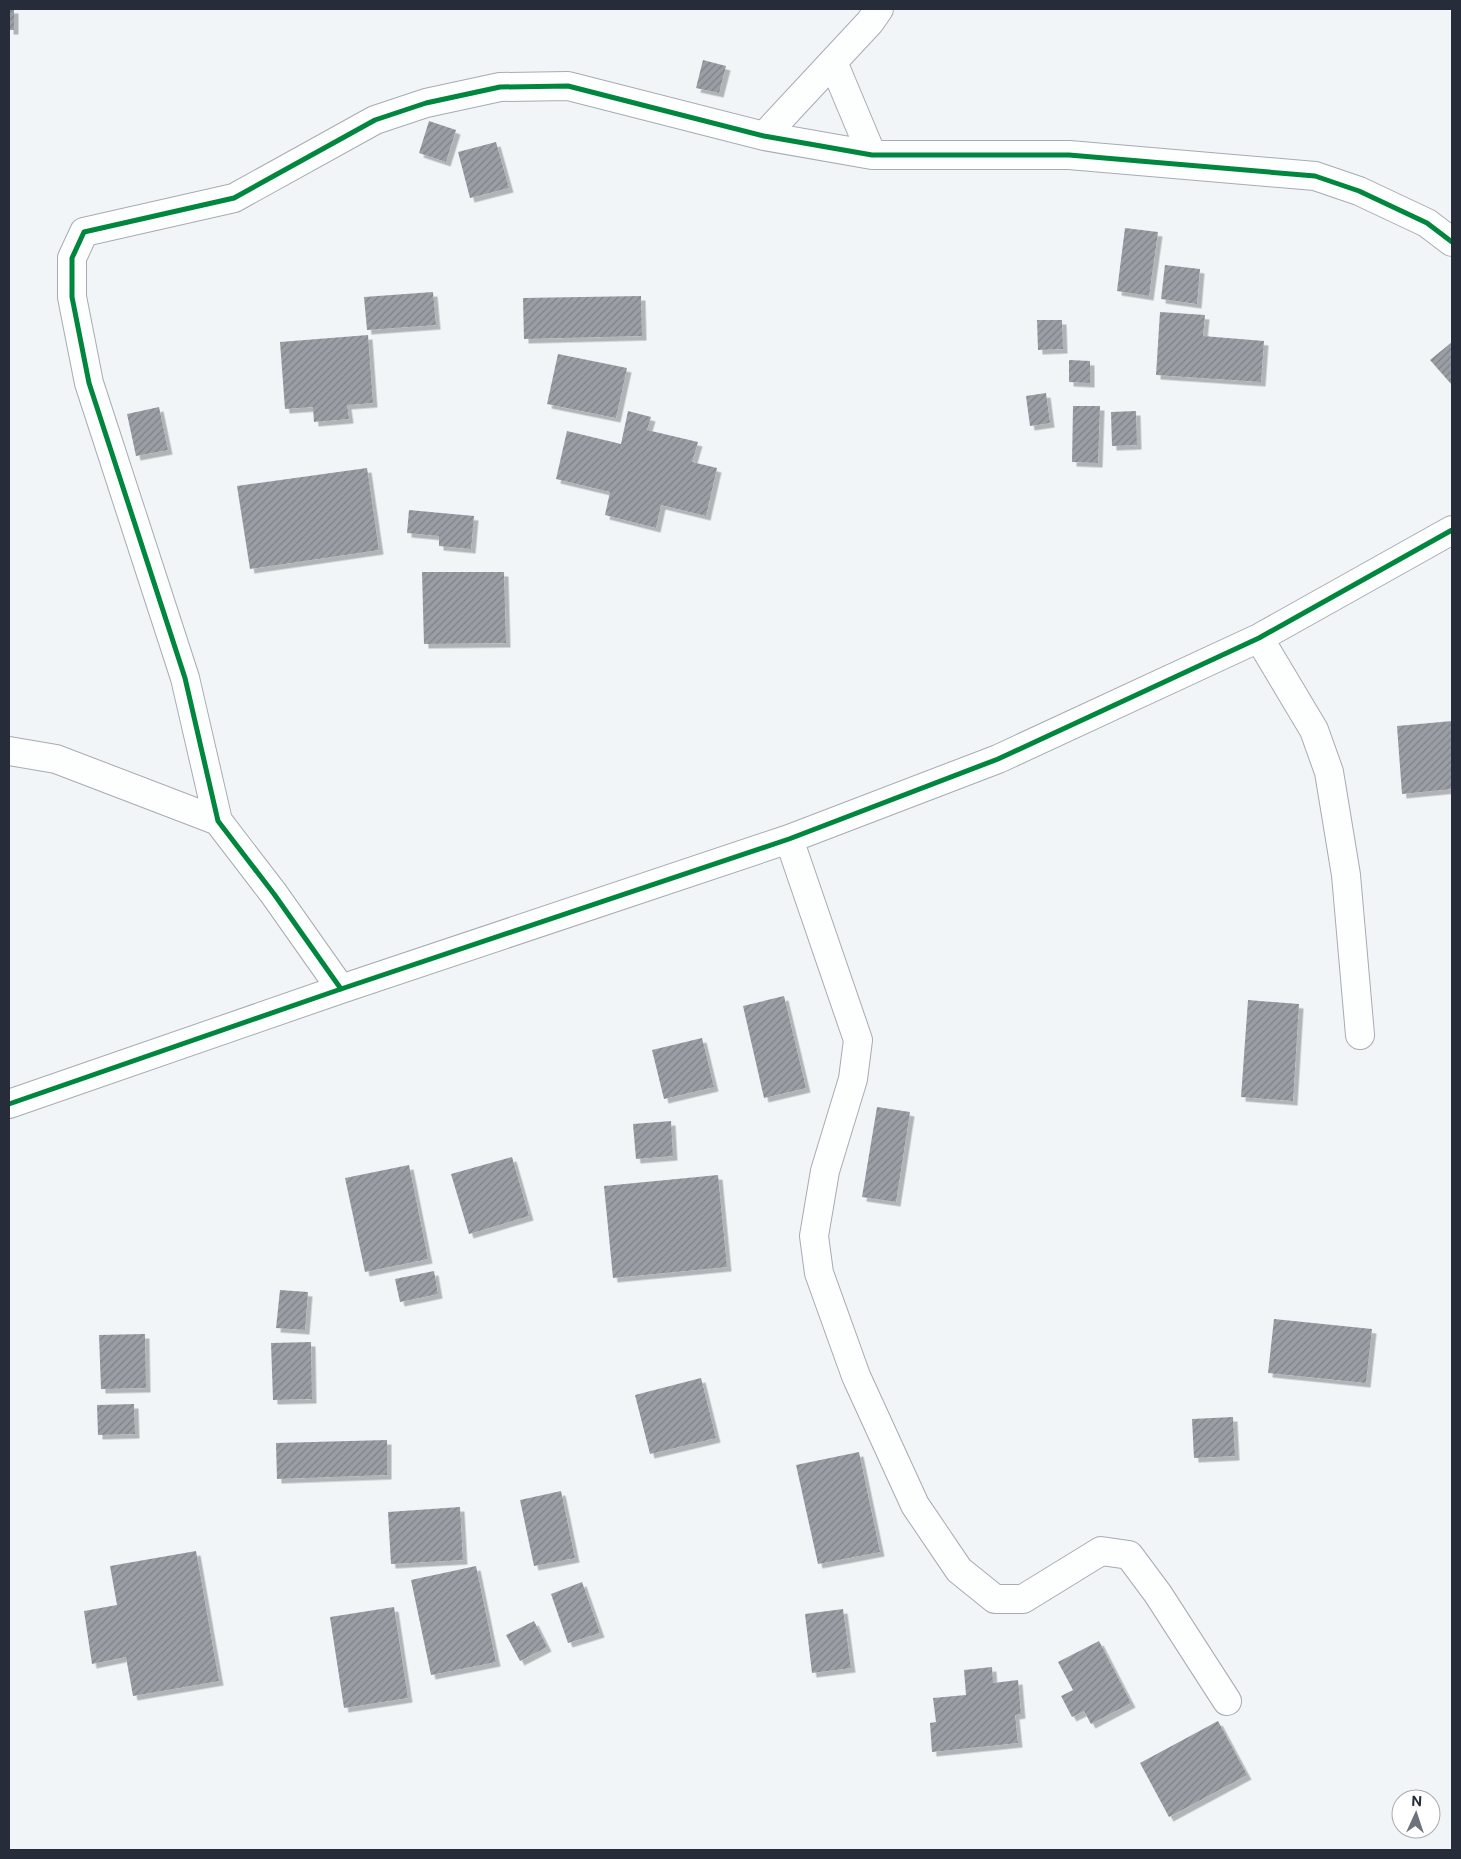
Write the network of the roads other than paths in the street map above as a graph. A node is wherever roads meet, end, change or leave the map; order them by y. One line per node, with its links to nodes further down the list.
1 (879, 9): 2 (street)
2 (833, 62): 3 (street); 4 (street)
3 (764, 136): 4 (street); 9 (street)
4 (872, 155): 5 (street)
5 (1452, 242)
6 (1452, 530): 7 (street)
7 (1259, 638): 10 (street); 12 (street)
8 (9, 751): 9 (street)
9 (218, 821): 11 (street)
10 (790, 839): 11 (street); 14 (street)
11 (341, 989): 13 (street)
12 (1360, 1035)
13 (9, 1104)
14 (1228, 1701)

